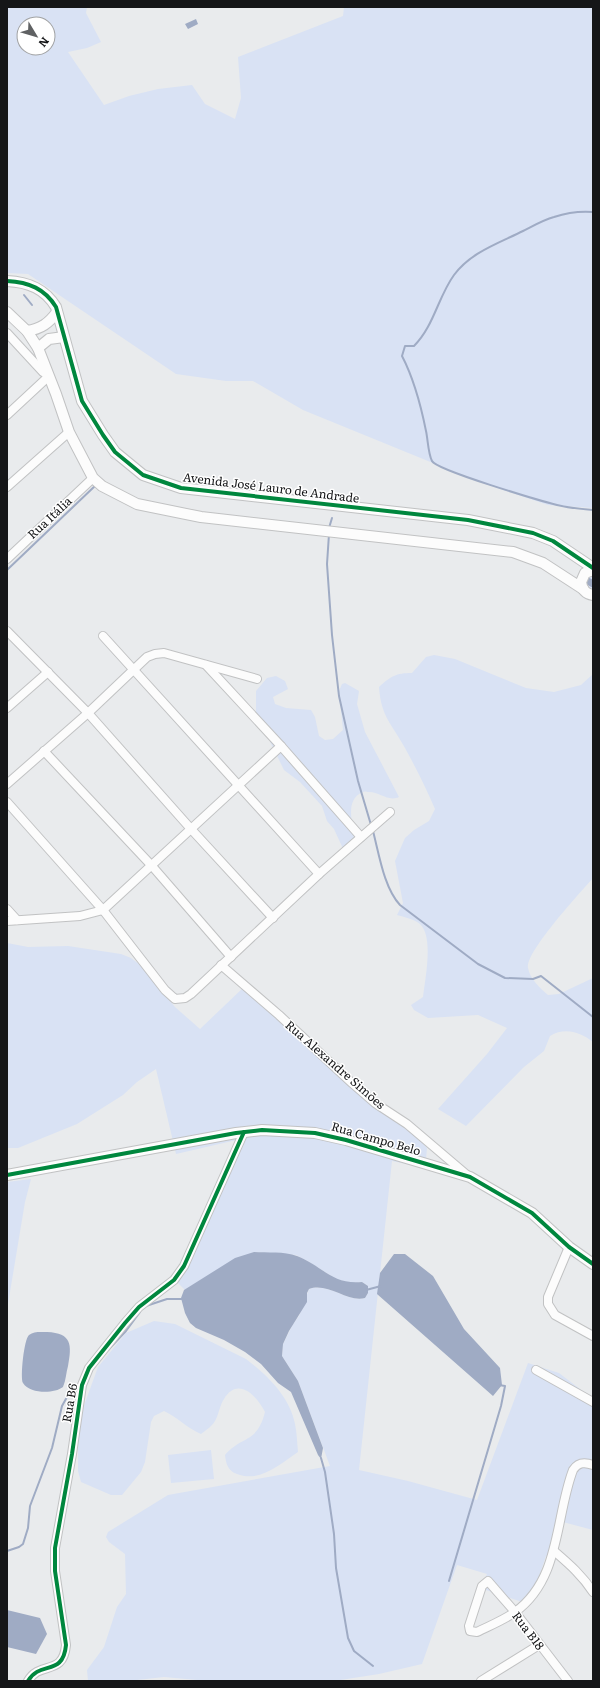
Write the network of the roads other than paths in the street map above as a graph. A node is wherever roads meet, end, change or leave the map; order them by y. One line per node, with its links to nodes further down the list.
1 (7, 281): 3 (street, Avenida José Lauro de Andrade)
2 (7, 312): 4 (street)
3 (57, 312): 4 (street); 6 (street, Avenida José Lauro de Andrade)
4 (27, 331): 7 (street)
5 (8, 337): 8 (street)
6 (64, 337): 7 (street); 14 (street, Avenida José Lauro de Andrade)
7 (38, 348): 8 (street)
8 (49, 376): 9 (street); 10 (street)
9 (7, 415)
10 (69, 432): 11 (street); 12 (street)
11 (97, 481): 13 (street, Rua Itália); 15 (street)
12 (7, 487)
13 (7, 558)
14 (593, 569): 15 (street)
15 (590, 594)
16 (8, 633): 20 (street)
17 (102, 636): 19 (street)
18 (205, 664): 19 (street); 21 (street); 24 (street)
19 (134, 670): 23 (street); 27 (street)
20 (48, 672): 22 (street); 23 (street)
21 (257, 679)
22 (7, 708)
23 (88, 713): 25 (street); 30 (street)
24 (281, 746): 27 (street); 31 (street)
25 (44, 751): 26 (street); 32 (street)
26 (7, 784)
27 (239, 785): 30 (street); 33 (street)
28 (7, 802): 35 (street)
29 (390, 812): 31 (street)
30 (191, 829): 32 (street); 36 (street)
31 (361, 837): 33 (street)
32 (152, 866): 35 (street); 39 (street)
33 (320, 874): 36 (street)
34 (7, 909): 38 (street)
35 (103, 910): 38 (street); 40 (street)
36 (273, 918): 39 (street)
37 (7, 920): 38 (street)
38 (17, 920)
39 (231, 956): 40 (street)
40 (221, 965): 43 (street, Rua Alexandre Simões)
41 (244, 1132): 42 (street, Rua Campo Belo); 43 (street, Rua Campo Belo); 54 (street, Rua B6)
42 (7, 1175)
43 (470, 1177): 44 (street, Rua Campo Belo)
44 (569, 1247): 45 (street, Rua Campo Belo); 46 (street)
45 (593, 1264)
46 (593, 1336)
47 (536, 1370): 48 (street)
48 (593, 1402)
49 (593, 1465): 50 (street)
50 (554, 1551): 51 (street); 52 (street)
51 (593, 1592)
52 (515, 1612): 52 (street, Rua B18); 53 (street, Rua B18)
53 (539, 1646): 55 (street); 56 (street, Rua B18)
54 (28, 1681)
55 (481, 1681)
56 (568, 1681)

